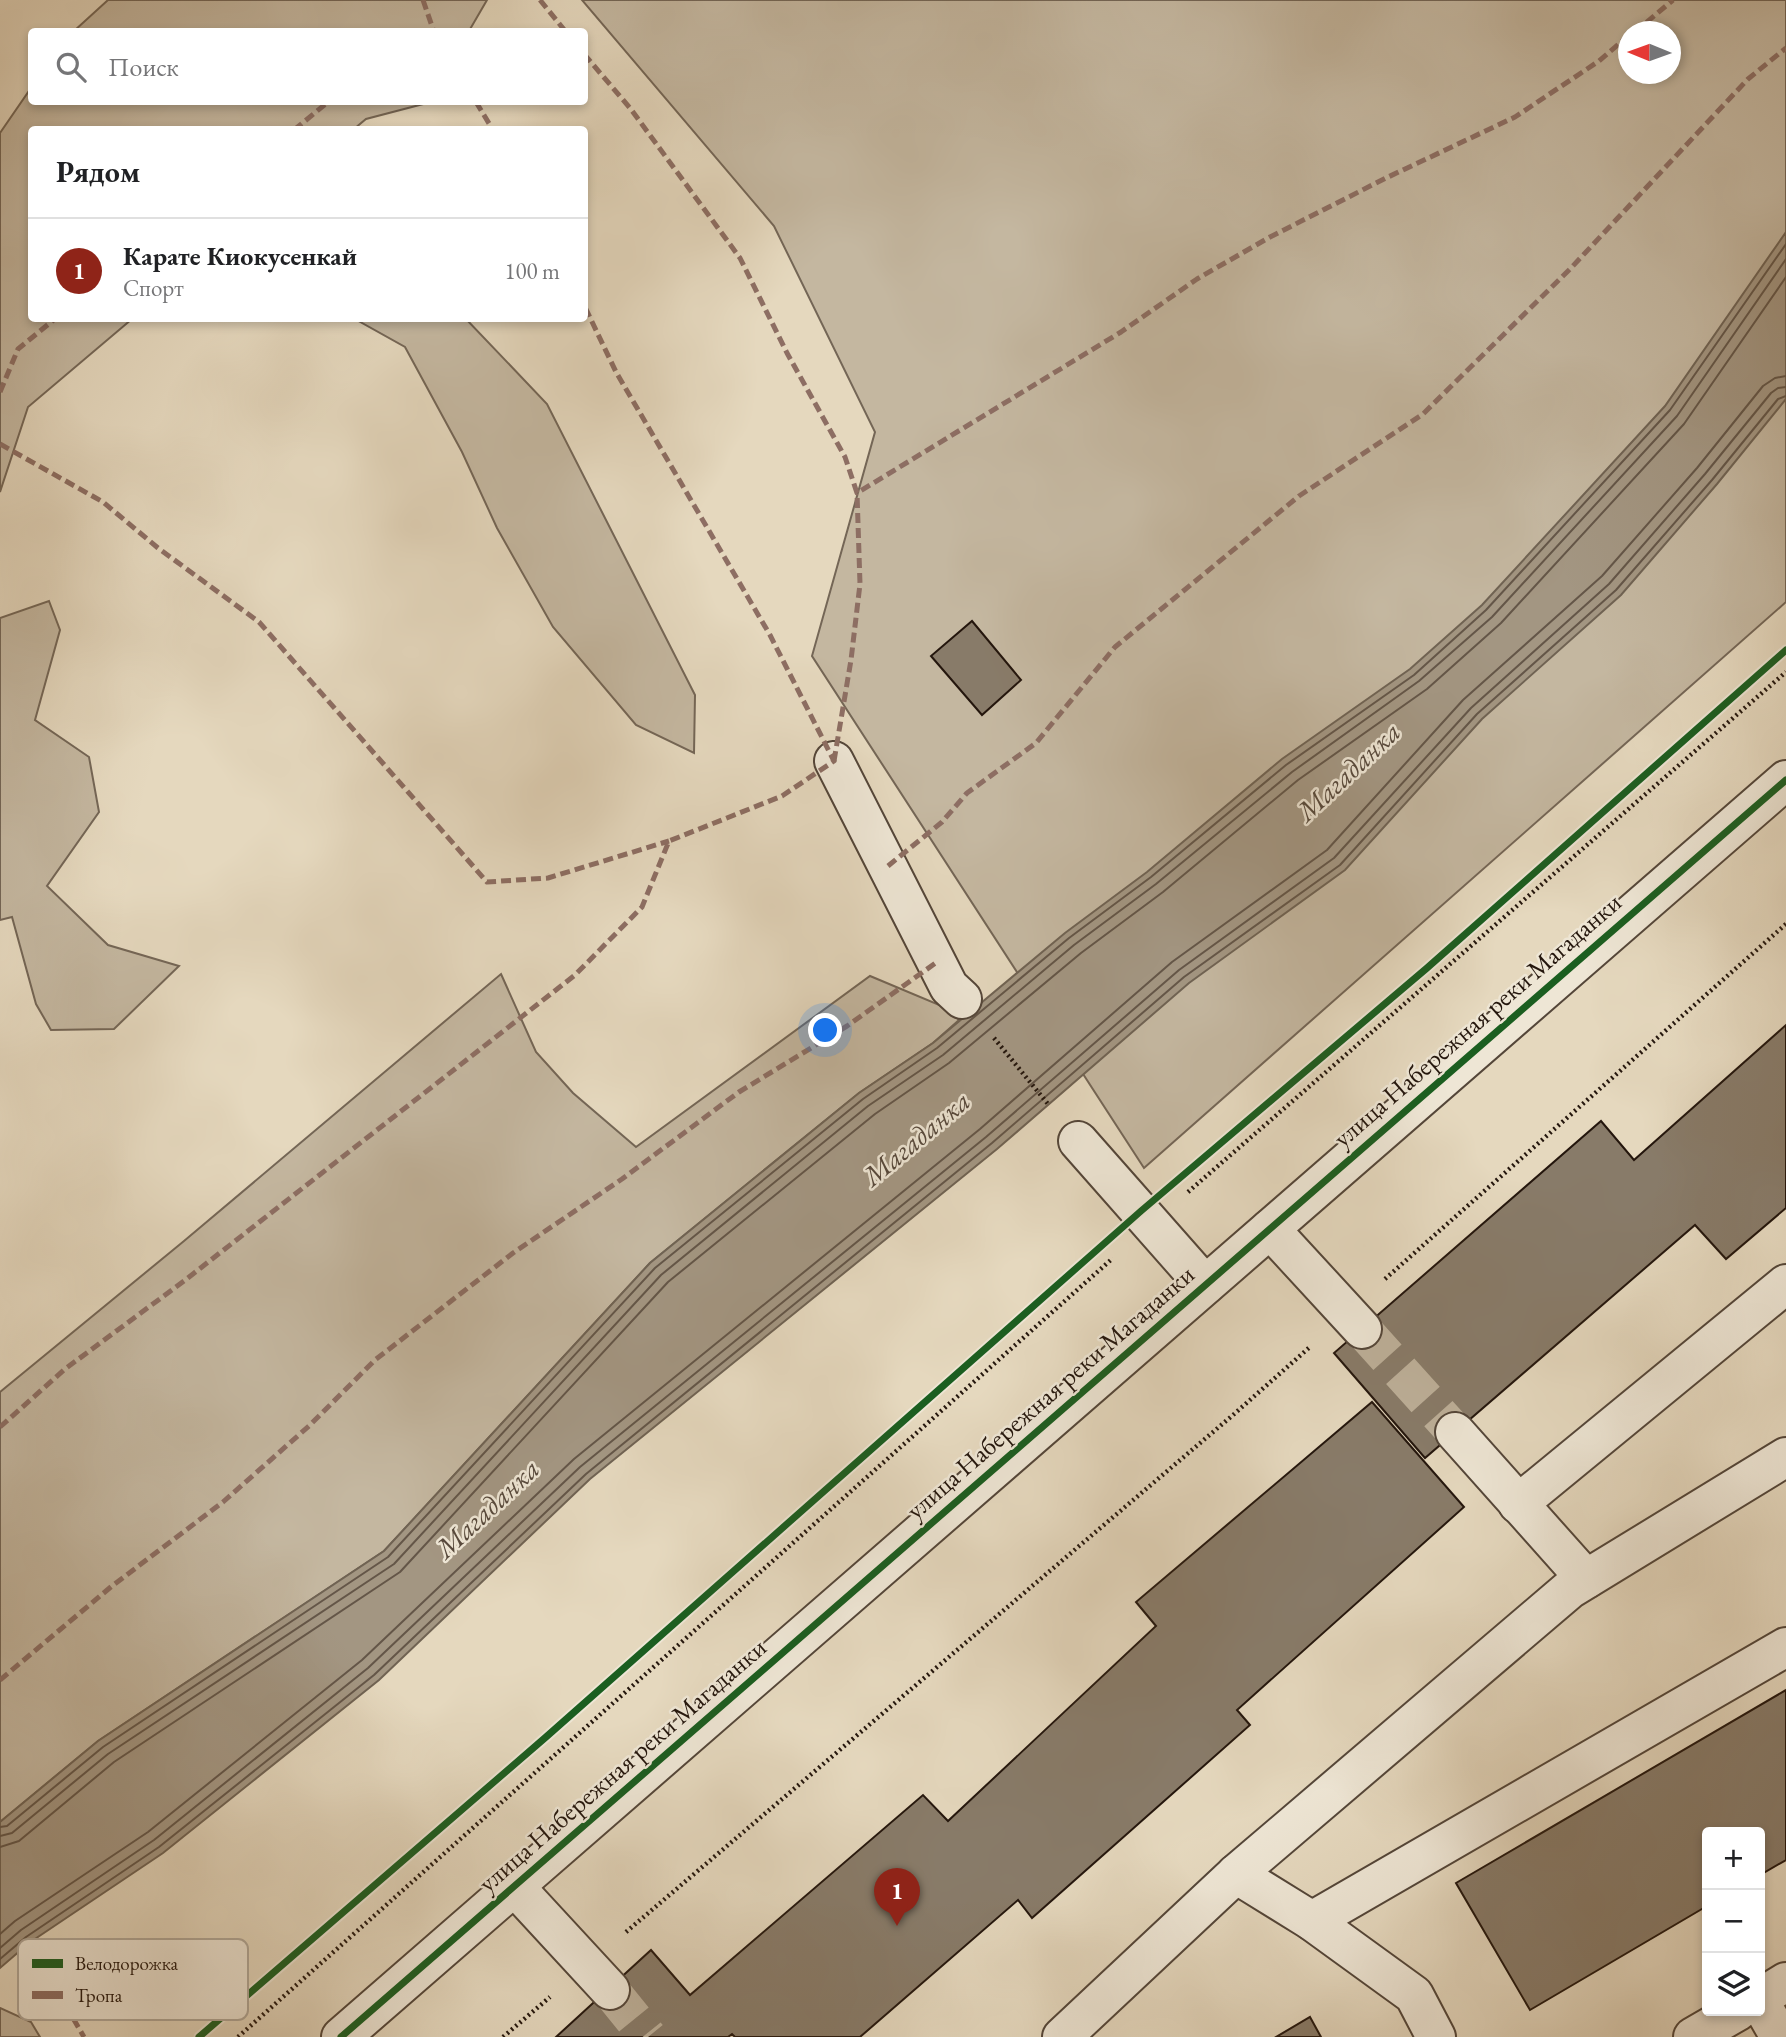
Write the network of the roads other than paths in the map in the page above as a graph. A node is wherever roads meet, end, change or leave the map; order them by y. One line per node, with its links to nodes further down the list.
1 (834, 761): 3 (street)
2 (1786, 780): 5 (street, улица Набережная реки Магаданки)
3 (962, 999)
4 (1078, 1141): 7 (street)
5 (1270, 1229): 7 (street, улица Набережная реки Магаданки); 8 (street)
6 (1786, 1284): 11 (street)
7 (1205, 1285): 15 (street, улица Набережная реки Магаданки)
8 (1354, 1321)
9 (1455, 1432): 11 (street)
10 (1786, 1457): 12 (street)
11 (1518, 1504): 12 (street)
12 (1586, 1580): 14 (street)
13 (1786, 1647): 16 (street)
14 (1237, 1874): 16 (street); 23 (street)
15 (514, 1886): 17 (street); 22 (street, улица Набережная реки Магаданки)
16 (1312, 1921): 24 (street)
17 (598, 1978)
18 (1786, 1982): 19 (street)
19 (1765, 1997)
20 (1765, 2009): 26 (street)
21 (1729, 2016): 25 (street)
22 (341, 2037)
23 (1062, 2037)
24 (1436, 2037)
25 (1693, 2037)
26 (1780, 2037)

